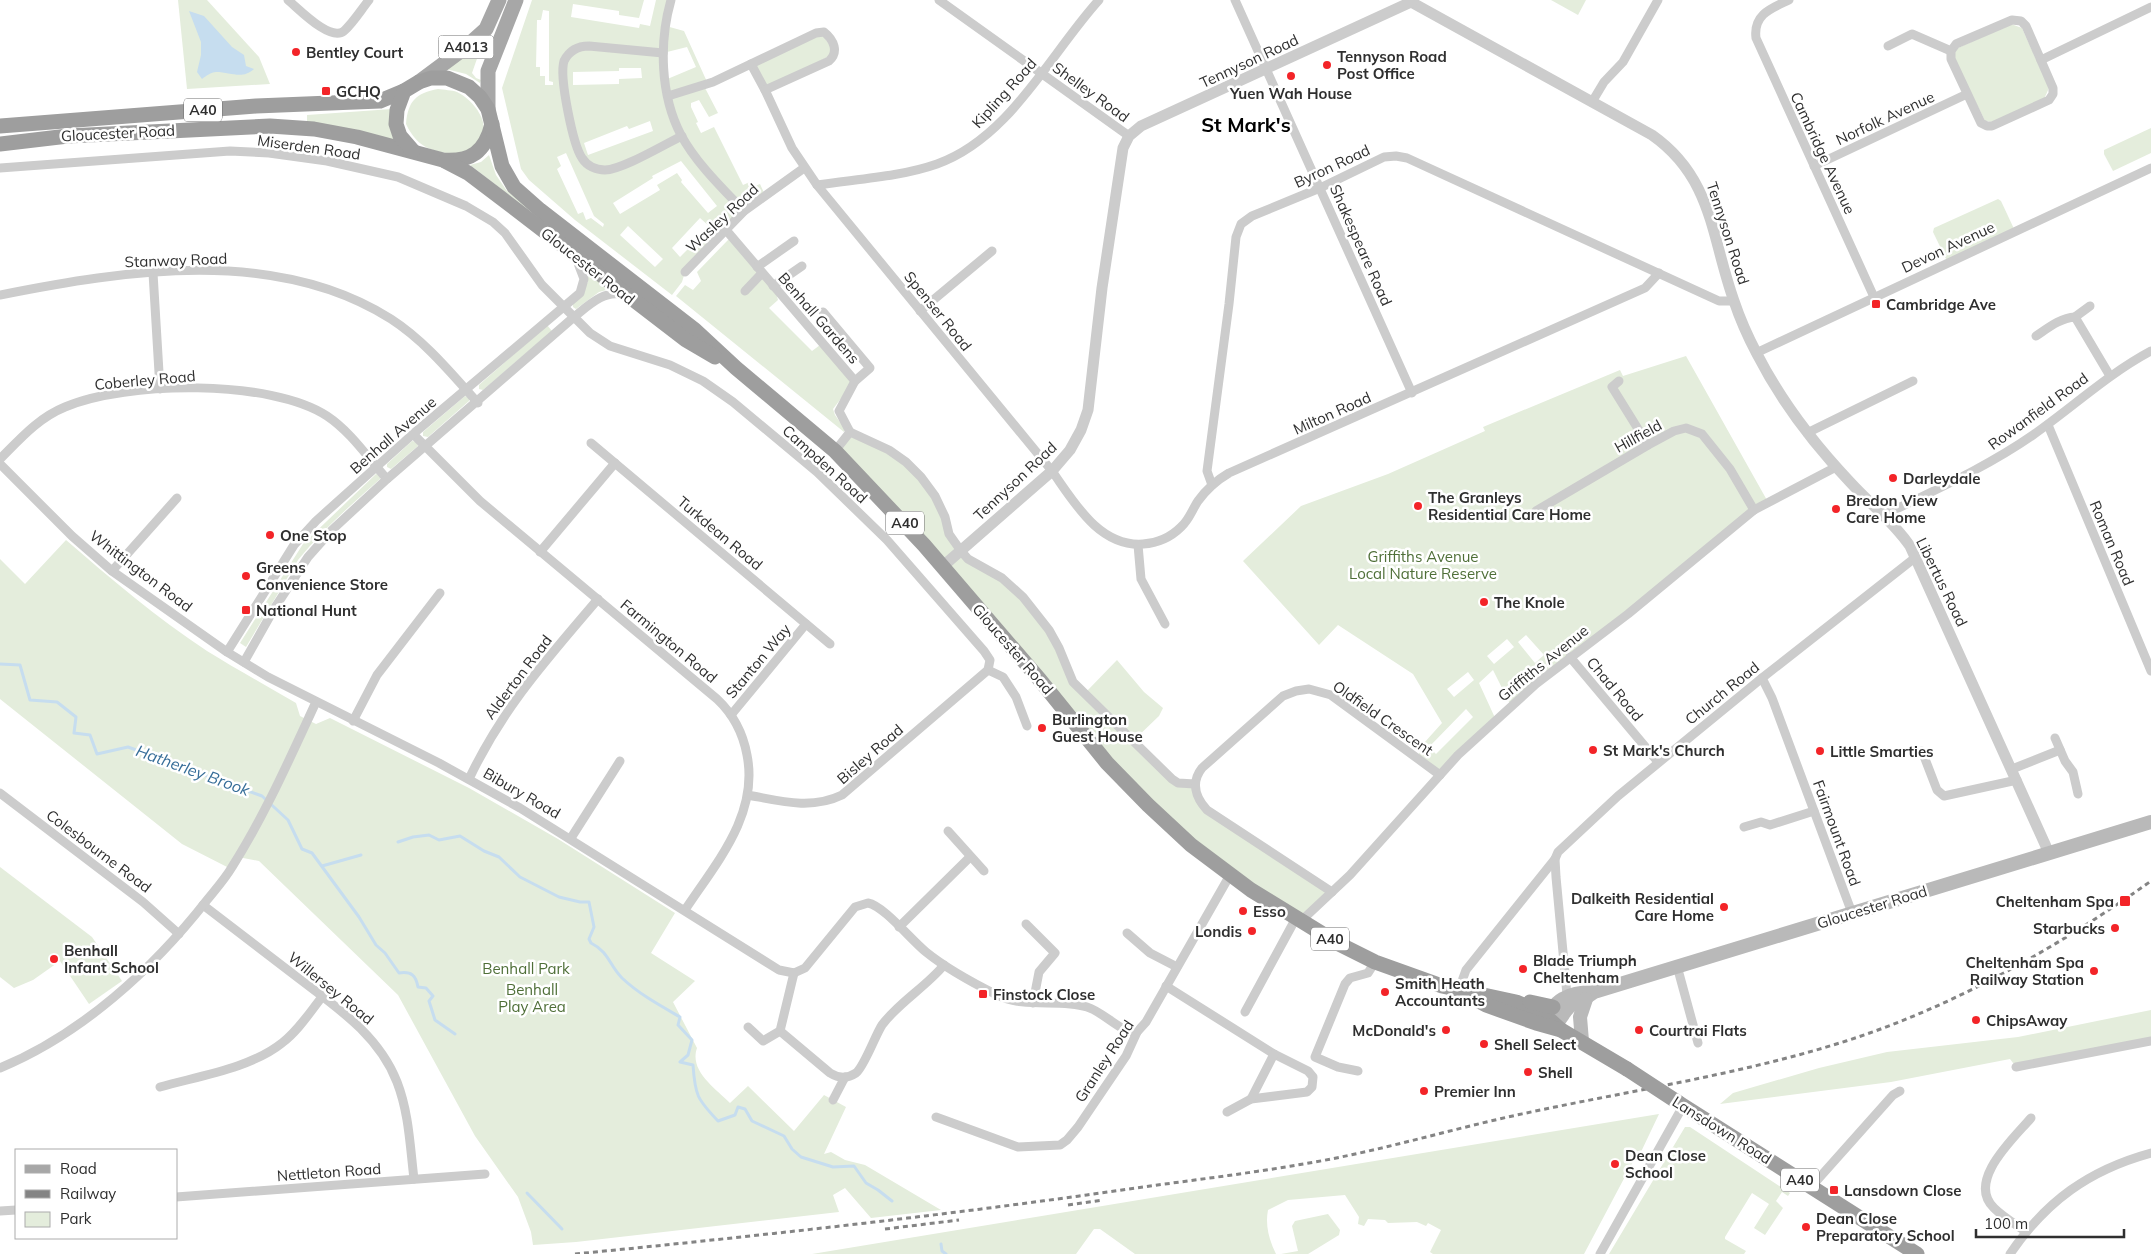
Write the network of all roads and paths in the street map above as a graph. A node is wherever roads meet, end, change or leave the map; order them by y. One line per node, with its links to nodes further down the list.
1 (288, 0): 2 (street)
2 (369, 0)
3 (499, 0): 20 (main road, A4013)
4 (516, 0): 26 (main road, A4013)
5 (671, 0): 15 (street)
6 (939, 0): 19 (street, Shelley Road)
7 (1099, 0): 19 (street, Kipling Road)
8 (1235, 0): 18 (street, Shakespeare Road)
9 (1658, 0): 25 (street)
10 (1789, 0): 33 (street, Cambridge Avenue)
11 (1411, 1): 18 (street, Tennyson Road); 25 (street, Tennyson Road)
12 (2151, 7): 16 (street)
13 (1888, 46): 14 (street)
14 (1951, 51): 16 (street); 23 (street)
15 (663, 53): 24 (street); 28 (street)
16 (2041, 60): 23 (street)
17 (751, 64): 21 (street, Spenser Road); 21 (street); 24 (street)
18 (1267, 69): 29 (street, Tennyson Road); 38 (street, Shakespeare Road)
19 (1042, 74): 29 (street, Shelley Road); 37 (street, Kipling Road)
20 (419, 82): 22 (highway); 26 (highway)
21 (765, 90): 35 (street, Spenser Road)
22 (404, 91): 27 (highway, Gloucester Road / A40); 31 (highway)
23 (1967, 94): 33 (street, Norfolk Avenue)
24 (668, 96): 28 (street)
25 (1592, 102): 54 (street, Tennyson Road)
26 (490, 117): 32 (highway); 64 (highway, Gloucester Road / A40)
27 (0, 126)
28 (682, 136): 39 (street)
29 (1128, 136): 86 (street, Tennyson Road)
30 (0, 144): 31 (highway, Gloucester Road / A40)
31 (413, 151): 32 (highway)
32 (443, 160): 43 (highway, Gloucester Road / A40)
33 (1814, 166): 53 (street, Cambridge Avenue)
34 (0, 168): 55 (street, Miserden Road)
35 (804, 168): 37 (street, Spenser Road); 39 (street, Wasley Road)
36 (2151, 168): 53 (street, Devon Avenue)
37 (817, 185): 58 (street, Spenser Road)
38 (1320, 188): 48 (street, Byron Road); 71 (street, Shakespeare Road); 88 (street, Byron Road)
39 (744, 211): 40 (street, Wasley Road)
40 (726, 230): 45 (street, Benhall Gardens); 46 (street, Wasley Road)
41 (794, 241): 45 (street)
42 (992, 251): 58 (street)
43 (575, 256): 52 (highway, Gloucester Road / A40); 55 (street, Benhall Avenue)
44 (802, 266): 49 (street)
45 (759, 270): 49 (street, Benhall Gardens); 50 (street, Benhall Gardens)
46 (685, 272)
47 (153, 273): 51 (street, Stanway Road); 69 (street); 70 (street, Stanway Road)
48 (1659, 273): 54 (street, Byron Road); 71 (street, Milton Road)
49 (773, 286): 67 (street, Benhall Gardens)
50 (745, 291)
51 (0, 295)
52 (628, 297): 59 (street, Benhall Avenue); 64 (highway, Gloucester Road / A40)
53 (1874, 297): 63 (street, Devon Avenue)
54 (1734, 301): 63 (street, Libertus Road)
55 (563, 306): 59 (street, Campden Road); 70 (street, Benhall Avenue)
56 (2090, 306): 60 (street)
57 (823, 312): 67 (street)
58 (920, 312): 86 (street, Spenser Road)
59 (574, 317): 72 (street, Benhall Avenue); 107 (street, Campden Road)
60 (2075, 317): 61 (street); 65 (street)
61 (2036, 336)
62 (2151, 351): 65 (street, Rowanfield Road)
63 (1756, 353): 75 (street, Libertus Road)
64 (736, 368): 80 (highway, Gloucester Road / A40)
65 (2110, 376): 73 (street, Rowanfield Road)
66 (1619, 381): 78 (street)
67 (855, 382): 74 (street, Benhall Gardens)
68 (1913, 382): 75 (street)
69 (160, 389): 81 (street, Coberley Road); 84 (street, Coberley Road)
70 (467, 390): 72 (street, Stanway Road); 76 (street, Benhall Avenue)
71 (1412, 393): 88 (street, Milton Road)
72 (478, 403): 79 (street, Benhall Avenue)
73 (2048, 425): 92 (street, Rowanfield Road); 108 (street, Roman Road)
74 (850, 432): 80 (street); 95 (street)
75 (1806, 432): 85 (street, Libertus Road)
76 (413, 434): 79 (street, Farmington Road); 84 (street, Benhall Avenue)
77 (591, 443): 82 (street, Turkdean Road)
78 (1648, 445): 90 (street, Hillfield); 91 (street, Hillfield)
79 (426, 446): 87 (street, Benhall Avenue); 94 (street, Farmington Road)
80 (835, 451): 97 (highway, Gloucester Road / A40)
81 (0, 459)
82 (615, 462): 94 (street); 101 (street, Turkdean Road)
83 (0, 464): 98 (street, Whittington Road)
84 (376, 467): 87 (street, Coberley Road); 104 (street, Benhall Avenue)
85 (1836, 467): 90 (street, Griffiths Avenue); 92 (street, Libertus Road)
86 (1052, 471): 93 (street, Milton Road); 95 (street, Tennyson Road)
87 (387, 479): 106 (street, Benhall Avenue)
88 (1212, 485): 93 (street, Milton Road)
89 (177, 498): 98 (street)
90 (1754, 510): 105 (street, Griffiths Avenue)
91 (1536, 511)
92 (1884, 514): 96 (street, Libertus Road)
93 (1138, 544): 102 (street)
94 (540, 552): 100 (street, Farmington Road)
95 (961, 552): 97 (street, Tennyson Road); 122 (street)
96 (1916, 557): 109 (street, Church Road); 120 (street, Libertus Road)
97 (942, 567): 135 (highway, Gloucester Road / A40)
98 (112, 570): 104 (street, Whittington Road)
99 (440, 593): 112 (street)
100 (598, 599): 111 (street, Farmington Road); 121 (street, Alderton Road)
101 (806, 624): 103 (street, Turkdean Road); 111 (street, Stanton Way)
102 (1165, 624)
103 (830, 644)
104 (227, 652): 106 (street, Bibury Road)
105 (1570, 657): 118 (street, Chad Road); 119 (street, Griffiths Avenue)
106 (244, 662): 110 (street, Bibury Road)
107 (988, 670): 113 (street); 125 (street, Bisley Road)
108 (2151, 672)
109 (1762, 678): 118 (street, Church Road); 126 (street, Fairmount Road)
110 (316, 702): 112 (street, Bibury Road); 137 (street)
111 (731, 715): 125 (street, Farmington Road)
112 (353, 720): 121 (street, Bibury Road)
113 (1027, 726)
114 (2055, 738): 115 (street)
115 (2060, 750): 120 (street); 124 (street)
116 (1922, 751): 120 (street)
117 (620, 761): 130 (street)
118 (1658, 762): 133 (street, Church Road)
119 (1440, 775): 122 (street, Oldfield Crescent); 136 (street, Griffiths Avenue)
120 (2014, 775): 131 (street, Libertus Road)
121 (469, 779): 130 (street, Bibury Road)
122 (1195, 784): 136 (street)
123 (0, 793): 144 (street, Colesbourne Road)
124 (2078, 794)
125 (748, 795): 138 (street, Farmington Road)
126 (1814, 810): 128 (street); 139 (street, Fairmount Road)
127 (2151, 822): 131 (main road, Gloucester Road)
128 (1744, 827)
129 (948, 831): 132 (street)
130 (571, 838): 138 (street, Bibury Road)
131 (2049, 853): 139 (main road, Gloucester Road)
132 (970, 857): 134 (street); 142 (street)
133 (1556, 860): 151 (street, Church Road); 152 (street)
134 (984, 871)
135 (1230, 875): 140 (highway, Gloucester Road / A40); 148 (street, Granley Road)
136 (1332, 892): 140 (street, Griffiths Avenue)
137 (203, 905): 144 (street); 153 (street, Willersey Road)
138 (685, 910): 149 (street, Bibury Road)
139 (1852, 913): 147 (main road, Gloucester Road)
140 (1298, 920): 145 (highway, Gloucester Road / A40); 156 (street, Griffiths Avenue)
141 (1026, 924): 155 (street)
142 (899, 927): 146 (street); 149 (street)
143 (1127, 933): 148 (street)
144 (179, 934): 166 (street)
145 (1375, 962): 151 (highway, Gloucester Road / A40); 167 (street)
146 (944, 965): 155 (street); 168 (street)
147 (1677, 966): 154 (main road, Gloucester Road); 163 (street)
148 (1177, 967): 150 (street, Granley Road)
149 (794, 973): 159 (street)
150 (1166, 986): 160 (street, Granley Road); 164 (street)
151 (1463, 992): 157 (highway, Gloucester Road / A40); 157 (highway, Gloucester Road / A40)
152 (1567, 995): 154 (main road, Gloucester Road); 157 (main road)
153 (322, 996): 169 (street); 179 (street, Willersey Road)
154 (1590, 996): 157 (main road, Gloucester Road); 161 (main road)
155 (1033, 1003): 160 (street)
156 (1245, 1012)
157 (1554, 1021): 161 (highway, Lansdown Road / A40)
158 (748, 1027): 159 (street)
159 (780, 1031): 168 (street)
160 (1137, 1032): 175 (street, Granley Road)
161 (1582, 1041): 173 (highway, Lansdown Road / A40, bridge)
162 (2151, 1041): 165 (street)
163 (1698, 1043)
164 (1274, 1054): 171 (street); 171 (street)
165 (2016, 1067)
166 (0, 1068)
167 (1358, 1071)
168 (845, 1077): 172 (street)
169 (160, 1087)
170 (1900, 1091): 180 (street)
171 (1251, 1099): 174 (street)
172 (833, 1100)
173 (1681, 1104): 180 (highway, Lansdown Road / A40); 185 (street)
174 (1227, 1112)
175 (936, 1117)
176 (2031, 1118): 184 (street)
177 (2151, 1153): 184 (street)
178 (485, 1174): 179 (street, Nettleton Road)
179 (414, 1179): 181 (street, Nettleton Road)
180 (1811, 1187): 186 (highway, Lansdown Road / A40)
181 (178, 1197)
182 (15, 1210): 183 (street)
183 (0, 1211)
184 (2026, 1231): 187 (street)
185 (1600, 1254)
186 (1917, 1254)
187 (2010, 1254)

